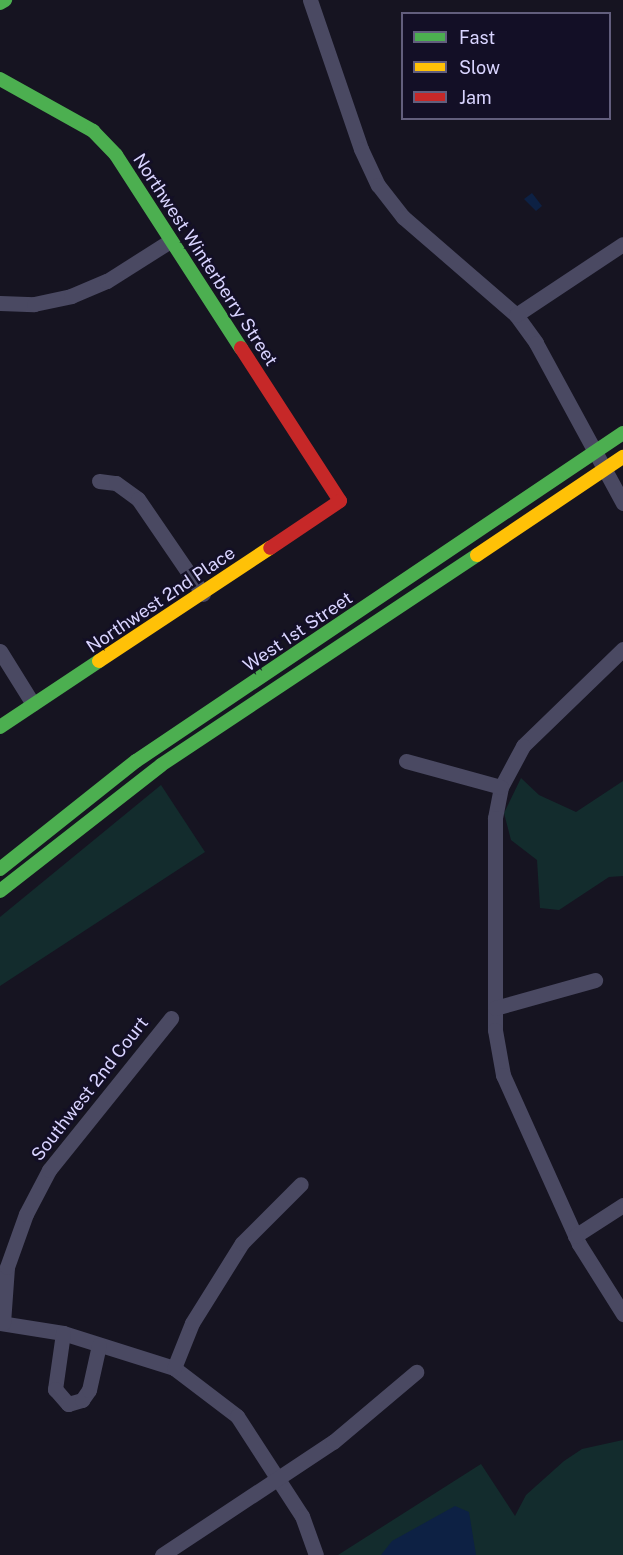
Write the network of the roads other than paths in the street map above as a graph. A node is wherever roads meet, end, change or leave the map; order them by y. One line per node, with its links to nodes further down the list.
1 (5, 0): 3 (main road)
2 (310, 0): 8 (street)
3 (0, 3)
4 (0, 79): 5 (main road, Northwest Winterberry Street)
5 (170, 241): 7 (street); 13 (main road, Northwest Winterberry Street)
6 (623, 244): 8 (street)
7 (0, 303)
8 (516, 315): 11 (street)
9 (623, 433): 11 (main road, West 1st Street)
10 (623, 457): 11 (main road, West 1st Street)
11 (600, 460): 14 (street); 22 (main road, West 1st Street); 23 (main road, West 1st Street)
12 (99, 481): 15 (street)
13 (340, 501): 15 (main road, Northwest 2nd Place)
14 (623, 503)
15 (203, 594): 18 (main road, Northwest 2nd Place)
16 (623, 649): 21 (street)
17 (0, 651): 18 (street)
18 (33, 704): 19 (main road, Northwest 2nd Place)
19 (0, 727)
20 (406, 761): 21 (street)
21 (501, 788): 25 (street)
22 (0, 869)
23 (0, 891)
24 (595, 980): 25 (street)
25 (495, 1008): 29 (street)
26 (171, 1018): 31 (street, Southwest 2nd Court)
27 (301, 1184): 34 (street)
28 (623, 1205): 29 (street)
29 (575, 1236): 30 (street)
30 (623, 1314)
31 (2, 1323): 32 (street)
32 (63, 1333): 33 (street); 33 (street)
33 (99, 1345): 34 (street)
34 (174, 1368): 36 (street)
35 (416, 1372): 36 (street)
36 (280, 1478): 37 (street); 38 (street)
37 (162, 1555)
38 (316, 1555)

